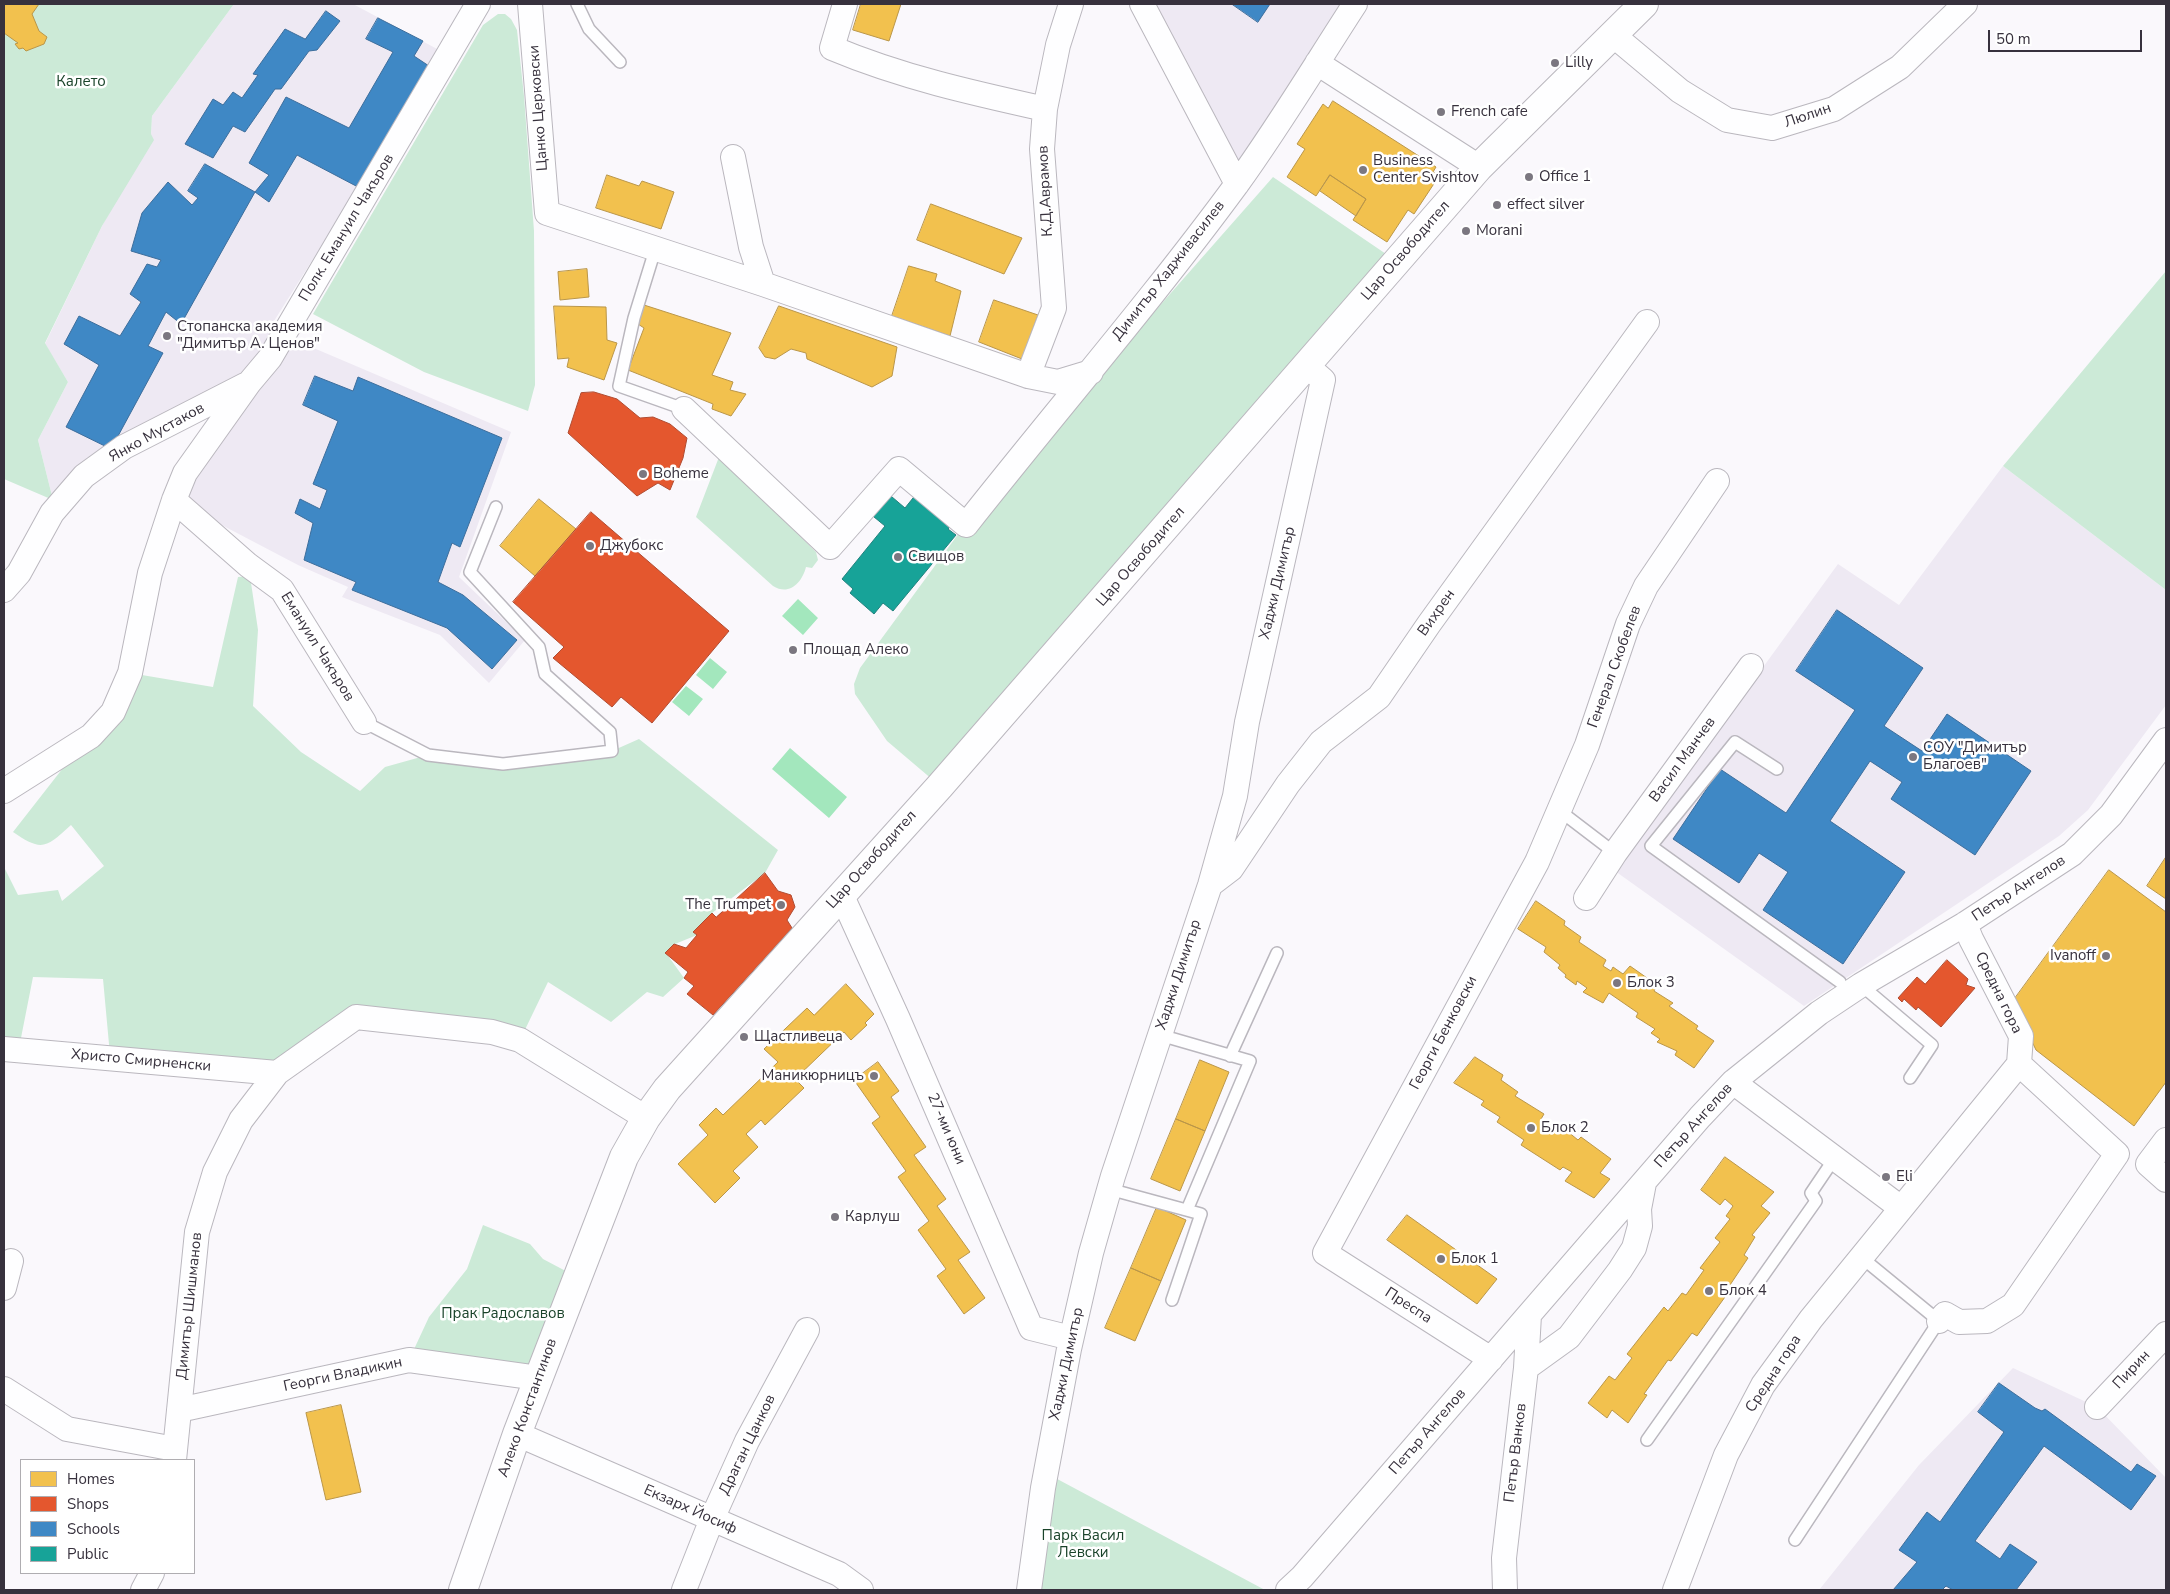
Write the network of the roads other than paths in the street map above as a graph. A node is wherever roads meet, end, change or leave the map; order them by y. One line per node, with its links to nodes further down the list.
1 (478, 4): 23 (street, Полк. Емануил Чакъров)
2 (530, 4): 17 (street, Цанко Церковски)
3 (577, 4): 11 (lane)
4 (845, 4): 13 (street)
5 (1071, 4): 13 (street, К.Д.Аврамов)
6 (1142, 4): 16 (street)
7 (1355, 4): 12 (street, Димитър Хадживасилев)
8 (1644, 4): 10 (street, Цар Освободител)
9 (1965, 4): 10 (street, Люлин)
10 (1613, 35): 15 (street, Цар Освободител)
11 (620, 62)
12 (1317, 63): 15 (street); 16 (street, Димитър Хадживасилев)
13 (1045, 109): 22 (street, К.Д.Аврамов)
14 (733, 157): 18 (street)
15 (1479, 167): 20 (street, Цар Освободител)
16 (1237, 184): 21 (street, Димитър Хадживасилев)
17 (655, 250): 18 (street); 24 (lane)
18 (762, 284): 22 (street)
19 (1646, 322): 38 (street, Вихрен)
20 (1307, 366): 38 (street, Хаджи Димитър); 39 (street, Цар Освободител)
21 (1091, 372): 22 (street); 24 (street, Димитър Хадживасилев)
22 (1028, 376)
23 (249, 383): 26 (street, Полк. Емануил Чакъров); 28 (street, Янко Мустаков)
24 (684, 409)
25 (1716, 481): 36 (street, Генерал Скобелев)
26 (174, 500): 30 (street, Емануил Чакъров); 31 (street, Полк. Емануил Чакъров)
27 (496, 507): 30 (lane)
28 (4, 590)
29 (1751, 666): 37 (street, Васил Манчев)
30 (364, 722)
31 (91, 736): 34 (street, Полк. Емануил Чакъров); 35 (street)
32 (2162, 756): 41 (street, Петър Ангелов)
33 (1777, 769): 43 (lane)
34 (4, 790)
35 (4, 807)
36 (1560, 811): 37 (lane); 61 (street, Георги Бенковски)
37 (1615, 853): 40 (street, Васил Манчев)
38 (1210, 885): 44 (street, Хаджи Димитър)
39 (841, 894): 53 (street, Цар Освободител); 70 (street, 27-ми юни)
40 (1586, 898)
41 (1965, 924): 43 (street, Петър Ангелов); 48 (street, Средна гора)
42 (1277, 953): 47 (lane)
43 (1851, 984): 51 (lane); 52 (street, Петър Ангелов)
44 (1160, 1036): 47 (lane); 58 (street, Хаджи Димитър)
45 (4, 1049): 46 (street, Христо Смирненски)
46 (64, 1053): 49 (street); 50 (street, Христо Смирненски)
47 (1230, 1056): 60 (lane)
48 (2019, 1064): 59 (street, Средна гора); 67 (street)
49 (4, 1066)
50 (277, 1073): 53 (street, Димитър Шишманов); 76 (street, Димитър Шишманов)
51 (1910, 1078)
52 (1733, 1082): 55 (street); 57 (street, Петър Ангелов)
53 (646, 1118): 73 (street, Алеко Константинов)
54 (2166, 1140): 56 (street)
55 (1834, 1159): 59 (street); 78 (lane)
56 (2166, 1180)
57 (1644, 1183): 66 (street, Петър Ангелов); 72 (street)
58 (1109, 1189): 60 (lane); 70 (street, Хаджи Димитър)
59 (1901, 1208): 62 (street, Средна гора)
60 (1187, 1210): 65 (lane)
61 (1325, 1253): 71 (street, Преспа)
62 (1861, 1257): 67 (lane); 90 (street, Средна гора)
63 (11, 1262): 64 (street)
64 (4, 1288)
65 (1172, 1300)
66 (1529, 1315): 71 (street, Петър Ангелов); 72 (street, Петър Ванков)
67 (1940, 1321): 81 (lane)
68 (807, 1330): 80 (street, Драган Цанков)
69 (2166, 1334): 75 (street, Пирин)
70 (1071, 1338): 87 (street, Хаджи Димитър)
71 (1490, 1360): 88 (street, Петър Ангелов)
72 (1526, 1368): 89 (street, Петър Ванков)
73 (538, 1378): 76 (street, Георги Владикин); 77 (street, Алеко Константинов)
74 (4, 1389): 79 (street)
75 (2098, 1407)
76 (179, 1410): 79 (street, Димитър Шишманов)
77 (517, 1434): 80 (street, Екзарх Йосиф); 84 (street, Алеко Константинов)
78 (1647, 1440)
79 (175, 1455)
80 (712, 1519): 85 (street, Драган Цанков); 86 (street, Екзарх Йосиф)
81 (1794, 1540)
82 (151, 1574): 83 (street)
83 (143, 1590)
84 (463, 1590)
85 (684, 1590)
86 (862, 1590)
87 (1029, 1590)
88 (1288, 1590)
89 (1504, 1590)
90 (1675, 1590)

